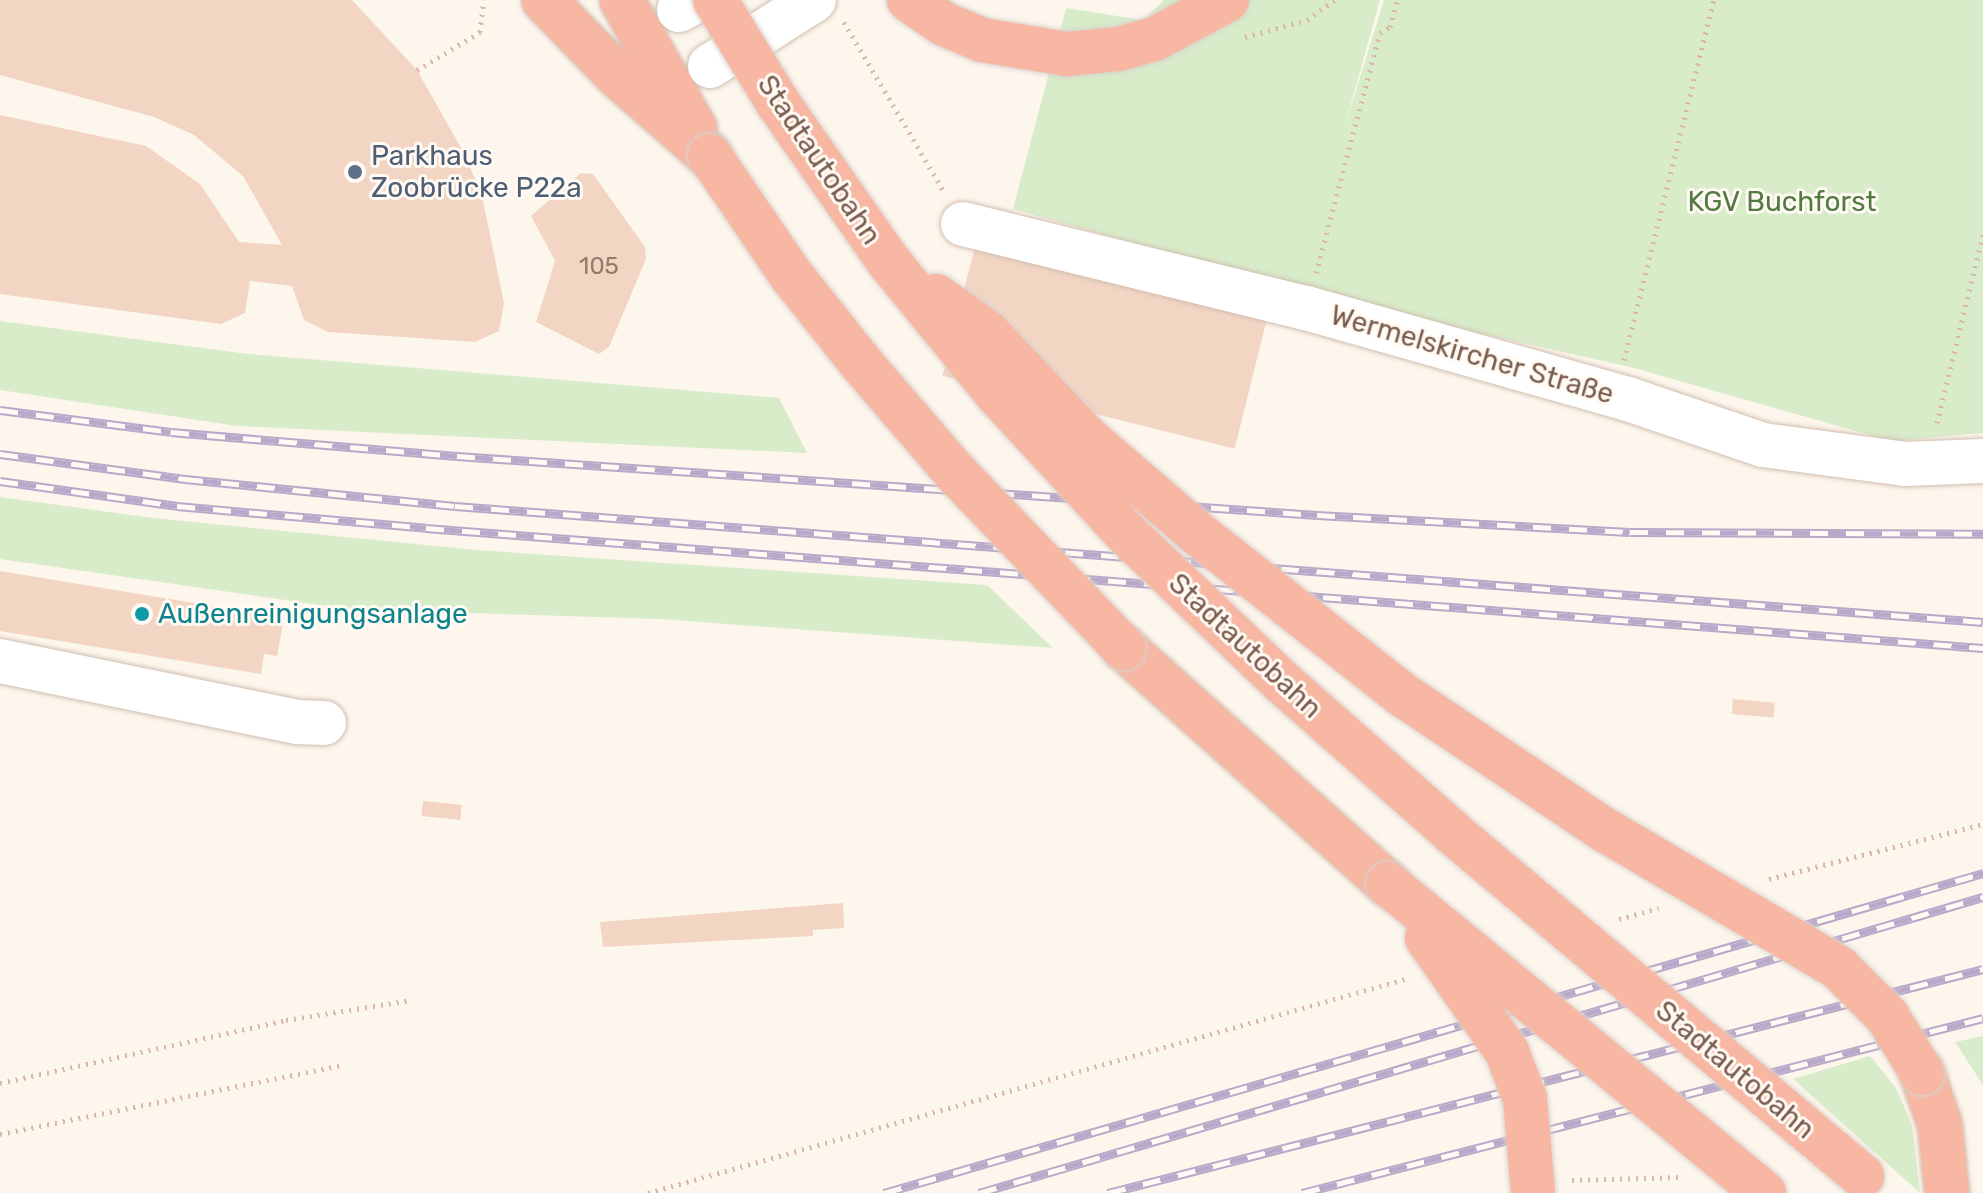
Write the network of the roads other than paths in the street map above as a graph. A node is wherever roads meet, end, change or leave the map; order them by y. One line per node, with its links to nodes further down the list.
1 (544, 0): 8 (highway)
2 (622, 0): 8 (highway)
3 (909, 0): 4 (highway, bridge)
4 (1227, 0)
5 (697, 3): 10 (highway, Stadtautobahn, bridge)
6 (826, 7): 7 (street)
7 (710, 66)
8 (710, 156): 14 (highway, bridge)
9 (963, 224): 11 (street, Wermelskircher Straße)
10 (889, 262): 17 (highway, Stadtautobahn, bridge); 18 (highway, bridge)
11 (1983, 461)
12 (0, 661): 13 (street)
13 (324, 723)
14 (1388, 884): 15 (highway, bridge); 16 (highway, bridge)
15 (1550, 1187)
16 (1764, 1193)
17 (1881, 1193)
18 (1947, 1193)

